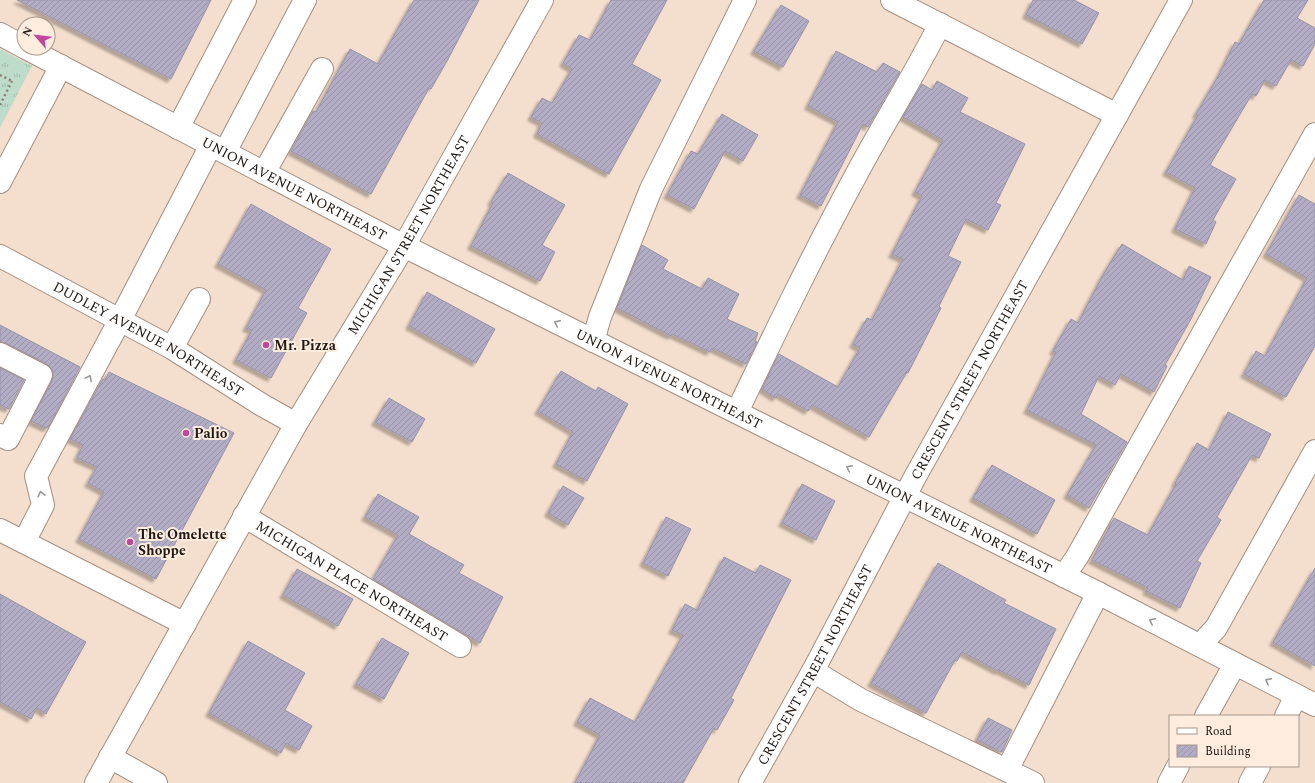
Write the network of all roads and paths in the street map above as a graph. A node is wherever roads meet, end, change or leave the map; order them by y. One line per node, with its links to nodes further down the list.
1 (245, 0): 16 (street)
2 (305, 0): 18 (street)
3 (542, 0): 21 (street, MICHIGAN STREET NORTHEAST)
4 (745, 0): 25 (street)
5 (892, 0): 7 (street)
6 (1181, 0): 15 (street, CRESCENT STREET NORTHEAST)
7 (940, 24): 15 (street); 28 (street)
8 (0, 34): 9 (street, UNION AVENUE NORTHEAST)
9 (16, 43)
10 (41, 56): 11 (street, UNION AVENUE NORTHEAST)
11 (61, 66): 16 (street, UNION AVENUE NORTHEAST); 20 (street)
12 (322, 69): 19 (street)
13 (0, 75): 14 (path)
14 (0, 105)
15 (1117, 115): 32 (street, CRESCENT STREET NORTHEAST)
16 (178, 128): 18 (street, UNION AVENUE NORTHEAST)
17 (1315, 134): 36 (street)
18 (218, 148): 19 (street, UNION AVENUE NORTHEAST); 24 (street)
19 (264, 173): 21 (street, UNION AVENUE NORTHEAST)
20 (0, 182)
21 (404, 246): 25 (street, UNION AVENUE NORTHEAST, one-way to 21); 29 (street, MICHIGAN STREET NORTHEAST)
22 (3, 264): 24 (street, DUDLEY AVENUE NORTHEAST)
23 (199, 299): 26 (street)
24 (120, 320): 26 (street, DUDLEY AVENUE NORTHEAST); 35 (street, one-way to 24)
25 (593, 340): 28 (street, UNION AVENUE NORTHEAST)
26 (172, 348): 29 (street, DUDLEY AVENUE NORTHEAST)
27 (0, 354): 30 (street)
28 (737, 412): 32 (street, UNION AVENUE NORTHEAST, one-way to 28)
29 (296, 424): 33 (street, MICHIGAN STREET NORTHEAST)
30 (0, 435)
31 (1315, 451): 39 (street)
32 (905, 496): 36 (street, UNION AVENUE NORTHEAST); 42 (street, CRESCENT STREET NORTHEAST)
33 (244, 516): 38 (street, MICHIGAN STREET NORTHEAST); 40 (street, MICHIGAN PLACE NORTHEAST)
34 (0, 530): 35 (street)
35 (24, 542): 38 (street)
36 (1064, 576): 37 (street, UNION AVENUE NORTHEAST)
37 (1098, 593): 39 (street, UNION AVENUE NORTHEAST, one-way to 37); 49 (street)
38 (185, 624): 46 (street, MICHIGAN STREET NORTHEAST)
39 (1200, 645): 41 (street, UNION AVENUE NORTHEAST)
40 (460, 646)
41 (1235, 664): 43 (street, UNION AVENUE NORTHEAST, one-way to 41); 44 (street)
42 (813, 671): 49 (street); 52 (street, CRESCENT STREET NORTHEAST)
43 (1306, 700): 45 (street)
44 (1207, 715)
45 (1287, 715)
46 (110, 757): 50 (street, MICHIGAN STREET NORTHEAST); 51 (street)
47 (1177, 767): 54 (street)
48 (1258, 767): 55 (street)
49 (1007, 770): 53 (street)
50 (96, 783)
51 (156, 783)
52 (750, 783)
53 (1033, 783)
54 (1169, 783)
55 (1250, 783)

